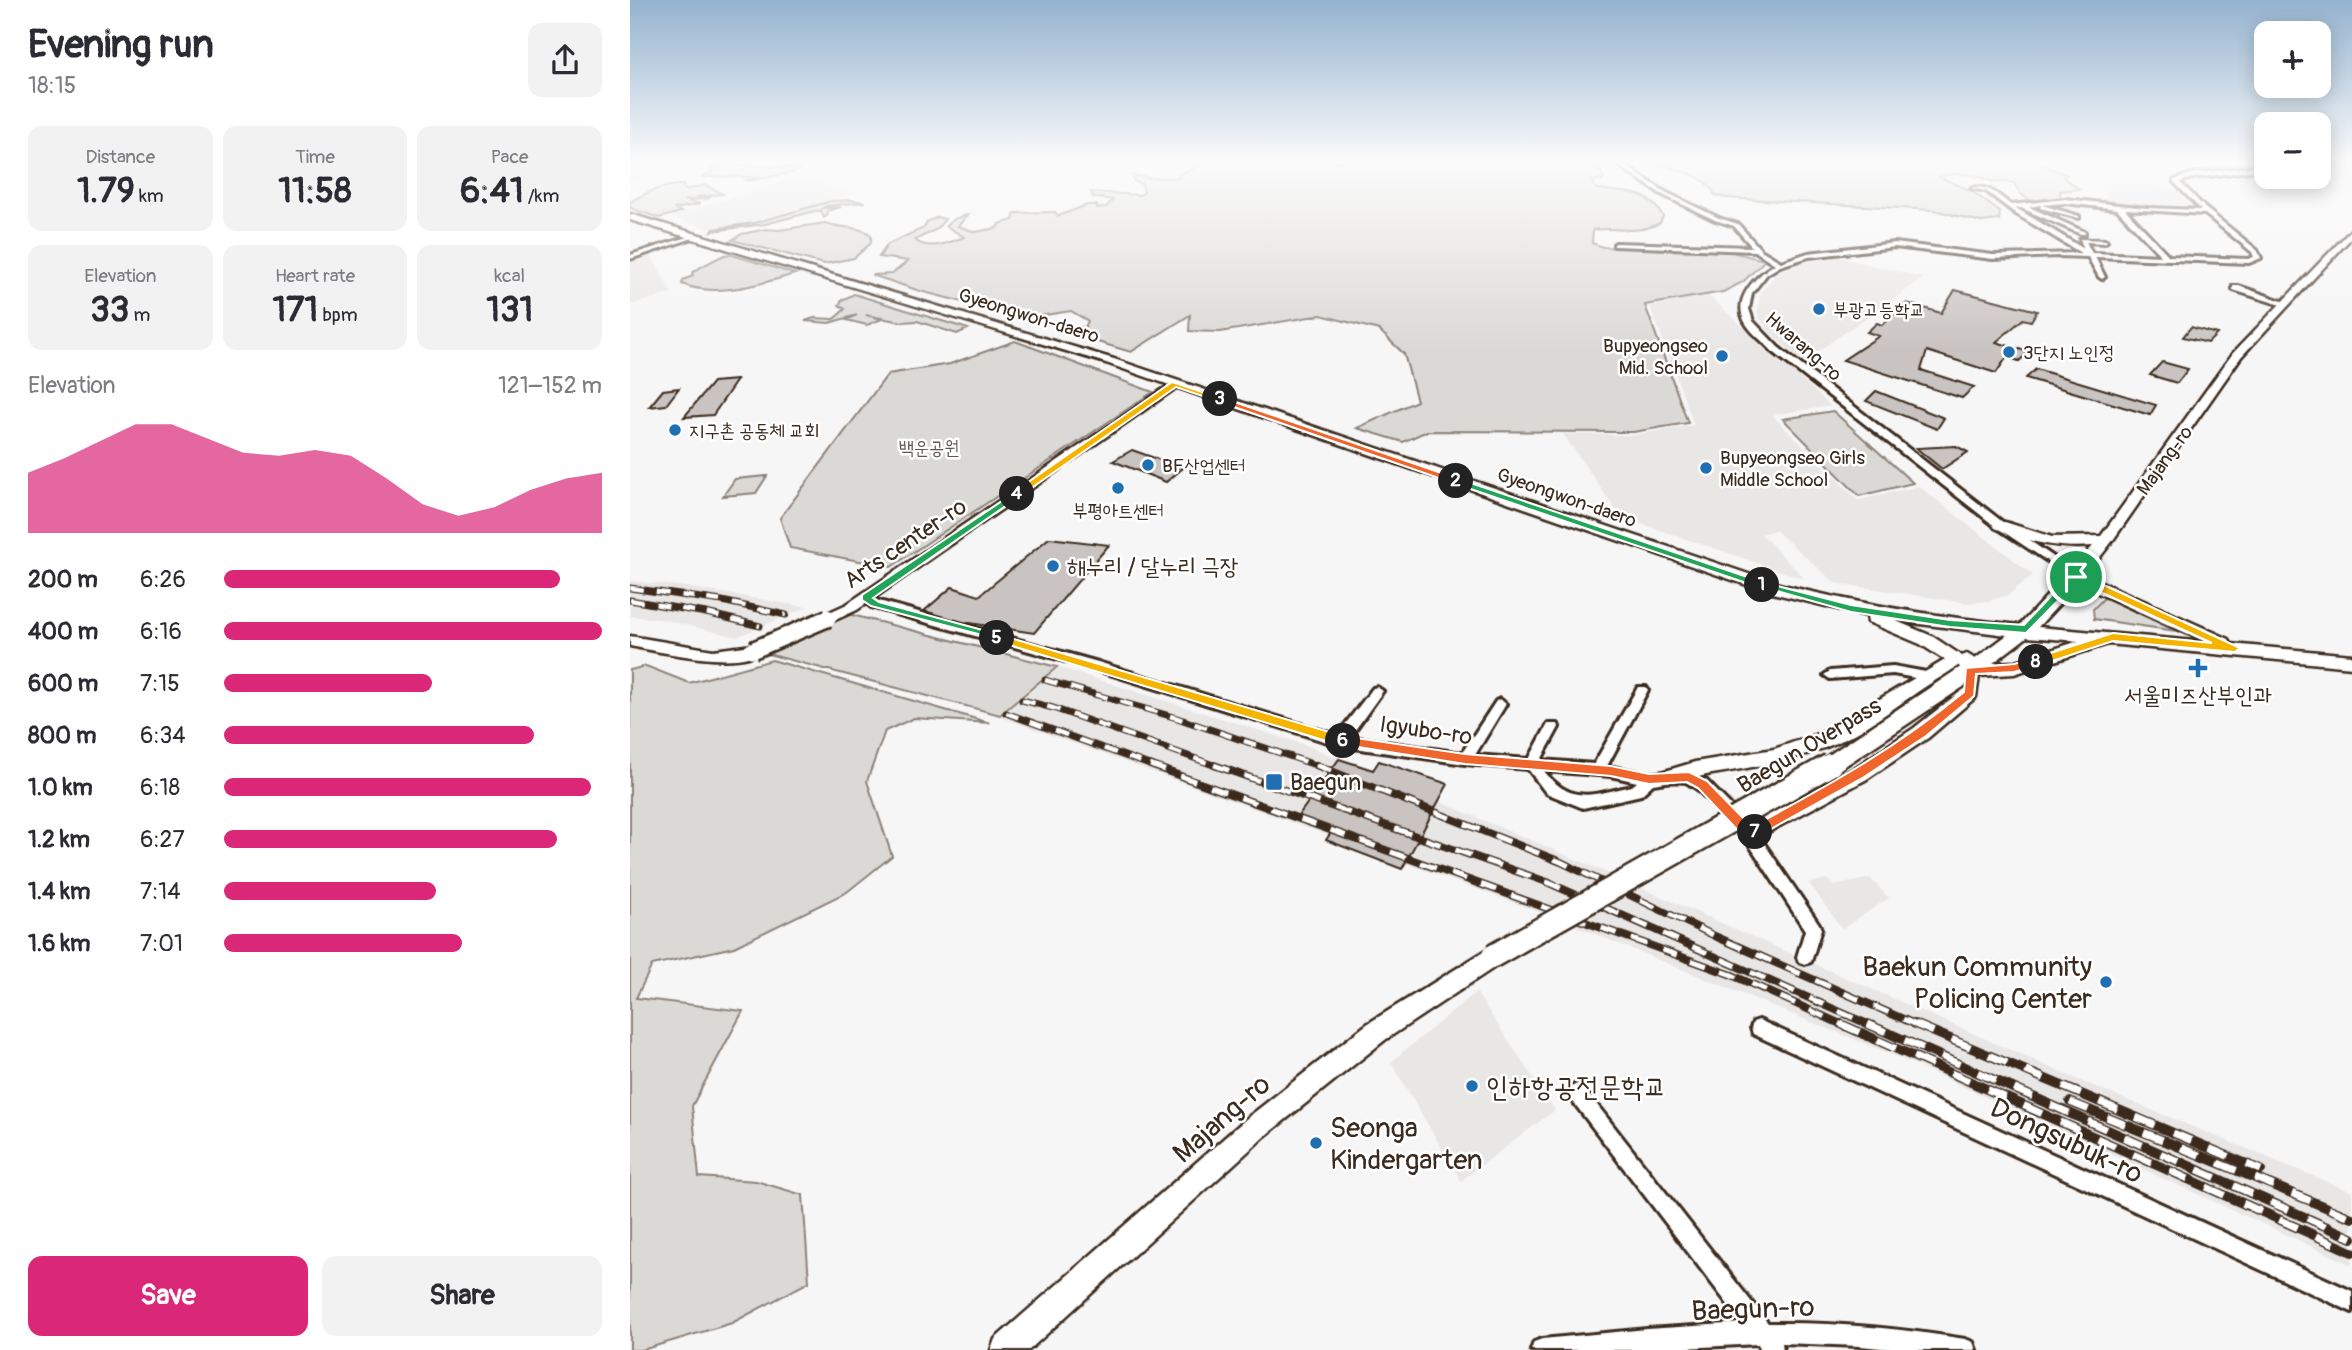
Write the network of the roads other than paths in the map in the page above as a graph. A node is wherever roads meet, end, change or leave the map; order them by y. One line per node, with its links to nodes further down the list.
1 (650, 224): 9 (main road, Gyeongwon-daero)
2 (1733, 224): 12 (street)
3 (2037, 224): 13 (street)
4 (2064, 224): 8 (street)
5 (2135, 224): 15 (street)
6 (2221, 224): 15 (street, Hwarang-ro)
7 (2352, 232): 19 (main road, Majang-ro)
8 (2083, 233)
9 (693, 237): 14 (street); 20 (main road, Gyeongwon-daero)
10 (2104, 241): 13 (street)
11 (1616, 245): 12 (street)
12 (1757, 249): 16 (street)
13 (2089, 256): 15 (street, Hwarang-ro); 16 (street, Hwarang-ro); 17 (street)
14 (630, 257)
15 (2168, 260)
16 (1780, 264): 21 (street, Hwarang-ro)
17 (2102, 277)
18 (2236, 288): 19 (street)
19 (2284, 303): 22 (main road, Majang-ro)
20 (1175, 384): 24 (street, Arts center-ro); 25 (main road, Gyeongwon-daero)
21 (2000, 525): 22 (main road); 23 (street, Hwarang-ro)
22 (2106, 540): 23 (main road, Majang-ro)
23 (2076, 577): 26 (main road, Majang-ro); 29 (main road)
24 (866, 598): 28 (street, Arts center-ro, bridge); 38 (street, Igyubo-ro)
25 (1851, 608): 26 (main road, Gyeongwon-daero); 31 (main road); 32 (main road)
26 (2026, 629): 27 (main road, Gyeongwon-daero); 31 (main road, Majang-ro)
27 (2113, 637): 29 (main road, Gyeongwon-daero); 31 (main road)
28 (630, 641)
29 (2235, 648): 30 (main road, Gyeongwon-daero)
30 (2352, 661)
31 (1965, 669): 32 (main road); 44 (main road); 45 (main road, Baegun Overpass, bridge)
32 (1933, 671): 33 (street); 42 (main road)
33 (1829, 675)
34 (1642, 690): 41 (street)
35 (1377, 691): 38 (street)
36 (1500, 704): 39 (street)
37 (1553, 727): 40 (street)
38 (1340, 741): 39 (street, Igyubo-ro)
39 (1465, 759): 40 (street, Igyubo-ro)
40 (1532, 765): 41 (street, Igyubo-ro); 43 (street)
41 (1598, 770): 43 (street, Igyubo-ro)
42 (1672, 776): 43 (street, Igyubo-ro); 44 (street, Igyubo-ro)
43 (1649, 779)
44 (1750, 834): 46 (street, Igyubo-ro)
45 (1493, 956): 51 (main road, Majang-ro)
46 (1805, 957)
47 (1759, 1028): 49 (street, Dongsubuk-ro)
48 (1577, 1093): 50 (street)
49 (2352, 1302)
50 (1767, 1342): 52 (street, Baegun-ro); 53 (street, Baegun-ro)
51 (1006, 1350)
52 (1542, 1350)
53 (1965, 1350)

